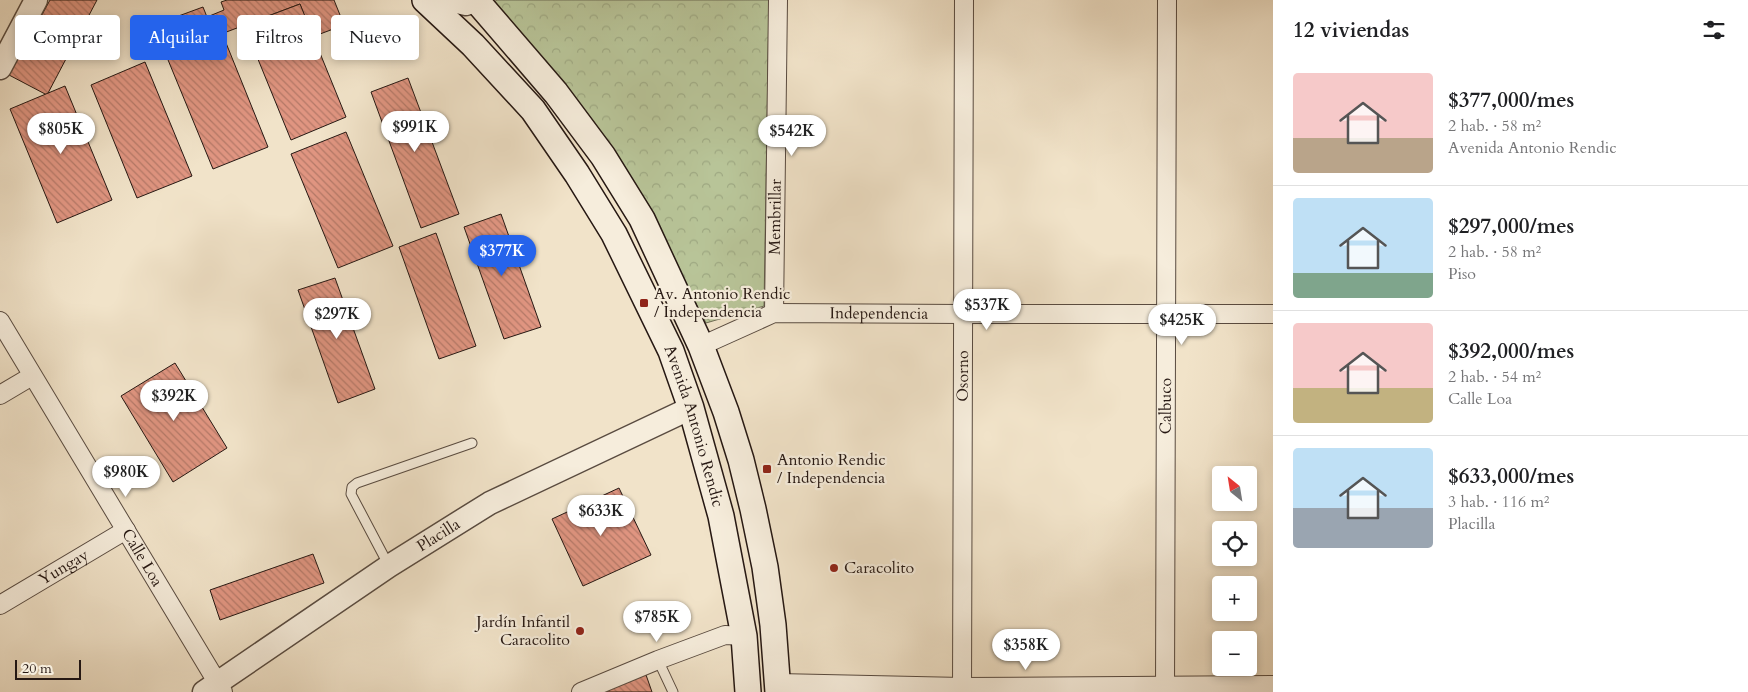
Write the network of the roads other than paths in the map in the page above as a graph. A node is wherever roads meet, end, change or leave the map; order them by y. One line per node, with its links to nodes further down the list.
1 (36, 0): 8 (street)
2 (425, 0): 17 (main road, Avenida Antonio Rendic)
3 (448, 0): 4 (street, Avenida Antonio Rendic)
4 (477, 0): 14 (main road, Avenida Antonio Rendic)
5 (778, 0): 9 (street, Membrillar)
6 (964, 0): 10 (street, Osorno)
7 (1168, 0): 11 (street, Calbuco)
8 (0, 68)
9 (774, 313): 10 (street, Independencia); 14 (street, Independencia)
10 (963, 314): 11 (street, Independencia); 29 (street, Osorno)
11 (1166, 314): 12 (street, Independencia); 27 (street, Calbuco)
12 (1273, 314)
13 (0, 321): 15 (street, Calle Loa)
14 (701, 346): 25 (main road, Avenida Antonio Rendic)
15 (32, 376): 16 (street); 19 (street, Calle Loa)
16 (0, 395)
17 (691, 408): 20 (street, Placilla); 22 (main road, Avenida Antonio Rendic)
18 (472, 443): 20 (lane)
19 (126, 530): 21 (street, Yungay); 26 (street, Calle Loa)
20 (389, 566): 26 (street, Placilla)
21 (0, 605)
22 (744, 636): 23 (street); 31 (main road, Avenida Antonio Rendic)
23 (658, 660): 28 (street); 30 (lane)
24 (1273, 685): 27 (street)
25 (778, 688): 29 (street)
26 (215, 689)
27 (1165, 689): 29 (street)
28 (590, 690)
29 (962, 690)
30 (673, 692)
31 (748, 692)

